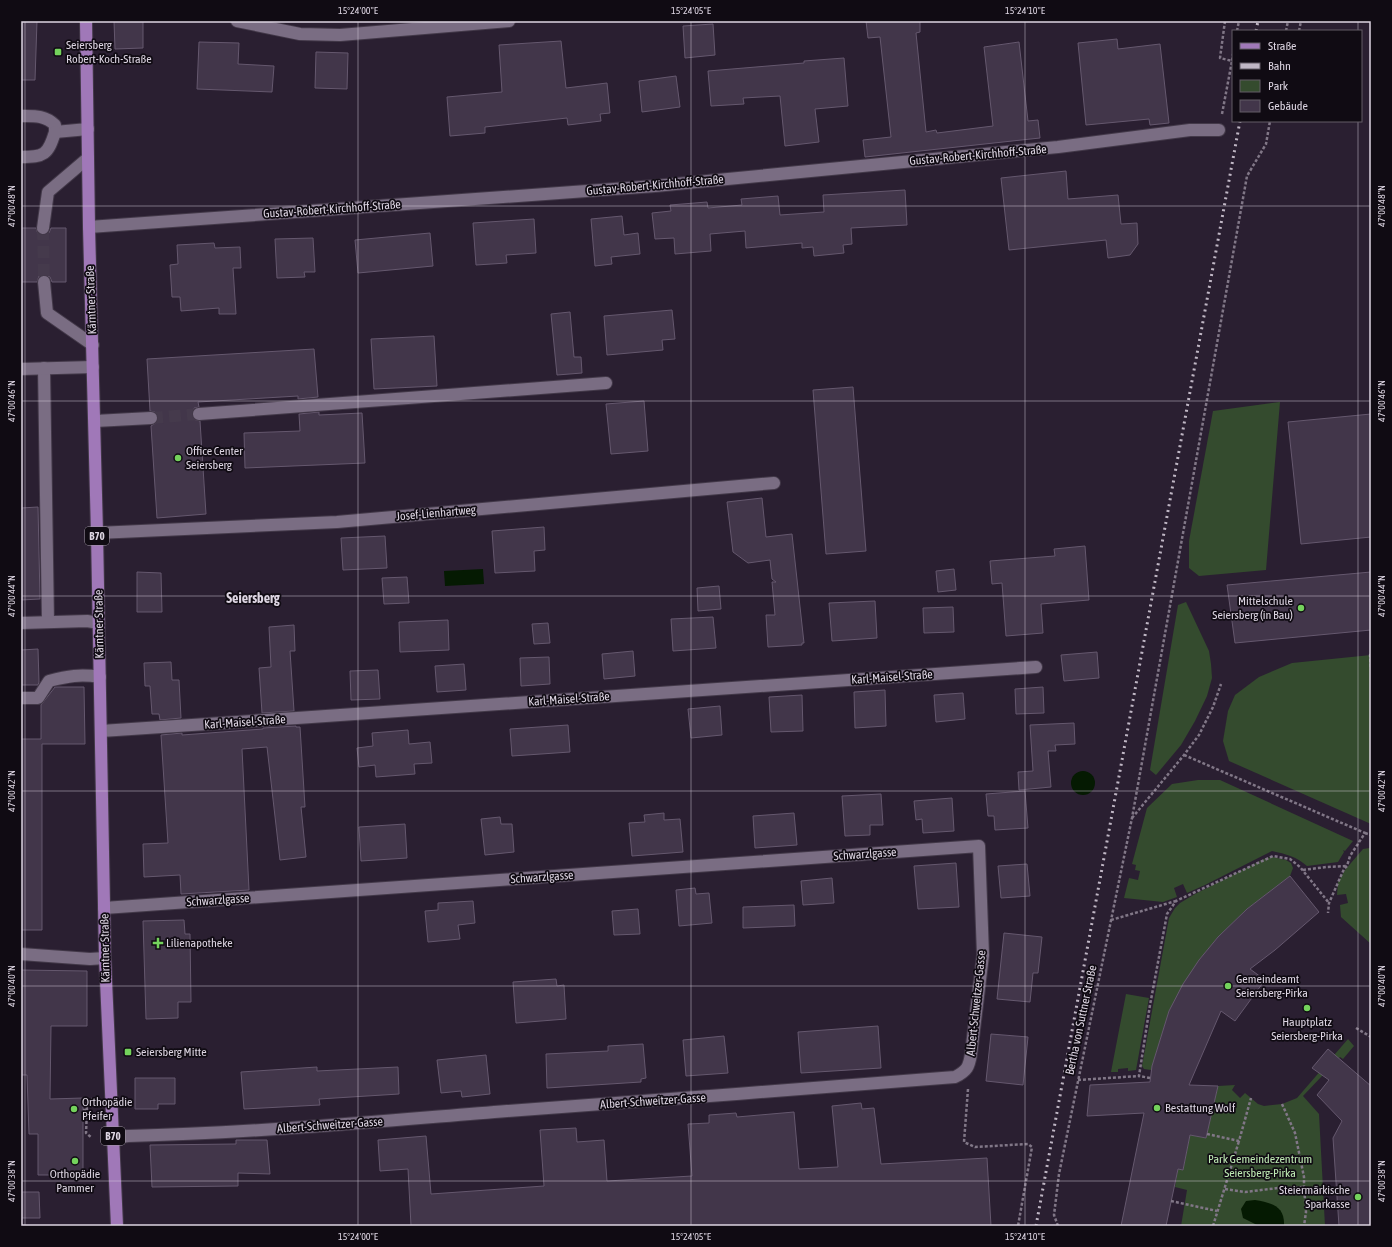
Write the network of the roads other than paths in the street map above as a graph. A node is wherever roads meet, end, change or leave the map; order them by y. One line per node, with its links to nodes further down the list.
1 (86, 21): 6 (main road, Kärntner Straße / B70)
2 (509, 21): 4 (street)
3 (242, 22): 4 (street)
4 (496, 22)
5 (21, 116): 8 (street)
6 (88, 130): 8 (street); 10 (main road, Kärntner Straße / B70)
7 (1219, 130): 11 (street, Gustav-Robert-Kirchhoff-Straße)
8 (54, 132): 9 (street)
9 (21, 157)
10 (88, 158): 11 (main road, Kärntner Straße / B70); 12 (street)
11 (89, 227): 14 (main road, Kärntner Straße / B70)
12 (43, 228)
13 (44, 282): 14 (street)
14 (93, 345): 15 (main road, Kärntner Straße / B70)
15 (93, 367): 16 (street); 21 (main road, Kärntner Straße / B70)
16 (44, 368): 17 (street); 24 (street)
17 (21, 369)
18 (606, 383): 19 (street)
19 (199, 414)
20 (151, 418): 21 (street)
21 (95, 422): 23 (main road, Kärntner Straße / B70)
22 (774, 483): 23 (street, Josef-Lienhartweg)
23 (97, 533): 26 (main road, Kärntner Straße / B70)
24 (48, 622): 25 (street); 26 (street)
25 (21, 623)
26 (99, 623): 28 (main road, Kärntner Straße / B70)
27 (1036, 667): 30 (street, Karl-Maisel-Straße)
28 (100, 677): 29 (street); 30 (main road, Kärntner Straße / B70)
29 (21, 698)
30 (101, 731): 32 (main road, Kärntner Straße / B70)
31 (979, 846): 32 (street, Schwarzlgasse); 35 (street, Albert-Schweitzer-Gasse)
32 (104, 908): 34 (main road, Kärntner Straße / B70)
33 (21, 954): 34 (street)
34 (105, 958): 35 (main road, Kärntner Straße / B70)
35 (113, 1138): 36 (main road, Kärntner Straße / B70)
36 (117, 1226)

